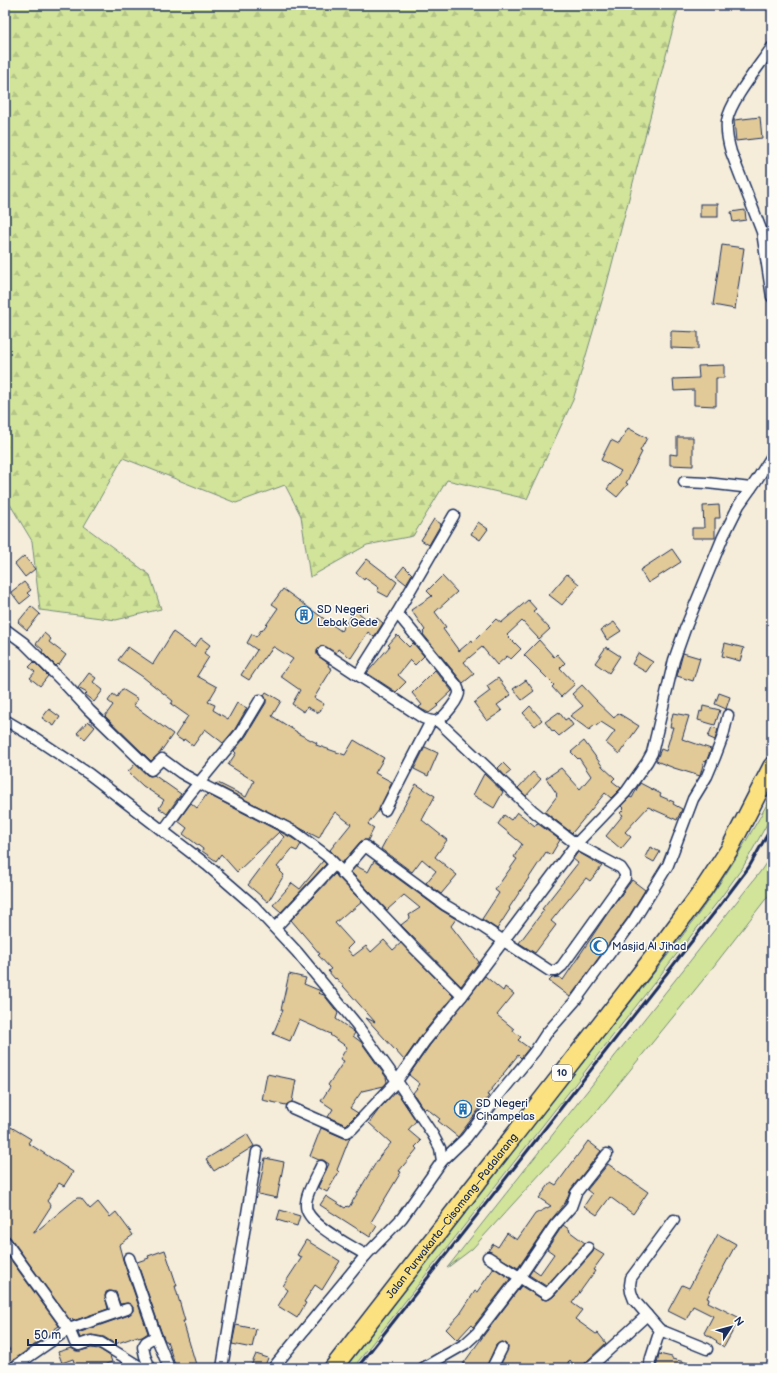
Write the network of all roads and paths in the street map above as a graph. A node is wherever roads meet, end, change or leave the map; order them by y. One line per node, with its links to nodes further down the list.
1 (772, 47): 2 (street)
2 (772, 297)
3 (772, 456): 5 (street)
4 (684, 482): 5 (street)
5 (751, 488): 19 (street)
6 (454, 515): 7 (street)
7 (397, 613): 10 (street); 14 (street)
8 (5, 629): 16 (street)
9 (323, 652): 10 (street)
10 (358, 675): 14 (street)
11 (260, 700): 16 (street)
12 (728, 715): 29 (street)
13 (5, 720): 18 (street)
14 (434, 721): 17 (street); 19 (street)
15 (772, 766): 53 (highway, Jalan Purwakarta–Cisomang–Padalarang / 10)
16 (199, 783): 18 (street); 20 (street)
17 (385, 810)
18 (163, 831): 22 (street)
19 (576, 844): 23 (street); 23 (street)
20 (334, 865): 21 (street); 22 (street)
21 (342, 873): 23 (street); 24 (street)
22 (275, 928): 25 (street)
23 (503, 941): 24 (street)
24 (462, 996): 25 (street)
25 (398, 1081): 26 (street); 29 (street)
26 (292, 1108)
27 (257, 1152): 51 (street)
28 (607, 1154): 37 (street)
29 (442, 1161): 34 (street)
30 (321, 1166): 34 (street)
31 (674, 1220): 41 (street)
32 (5, 1241): 42 (street)
33 (588, 1248): 37 (street)
34 (366, 1255): 52 (street)
35 (488, 1257): 37 (street)
36 (129, 1258): 44 (street)
37 (520, 1277): 54 (street)
38 (111, 1297): 40 (street)
39 (127, 1309): 40 (street)
40 (116, 1312): 42 (street)
41 (647, 1315): 43 (street); 56 (street)
42 (69, 1329): 47 (street); 48 (street)
43 (660, 1330): 46 (street); 57 (street)
44 (156, 1336): 49 (street); 50 (street)
45 (502, 1348): 55 (street)
46 (707, 1349)
47 (17, 1365)
48 (142, 1368)
49 (150, 1368)
50 (169, 1368)
51 (222, 1368)
52 (273, 1368)
53 (333, 1368)
54 (423, 1368)
55 (492, 1368)
56 (589, 1368)
57 (649, 1368)

